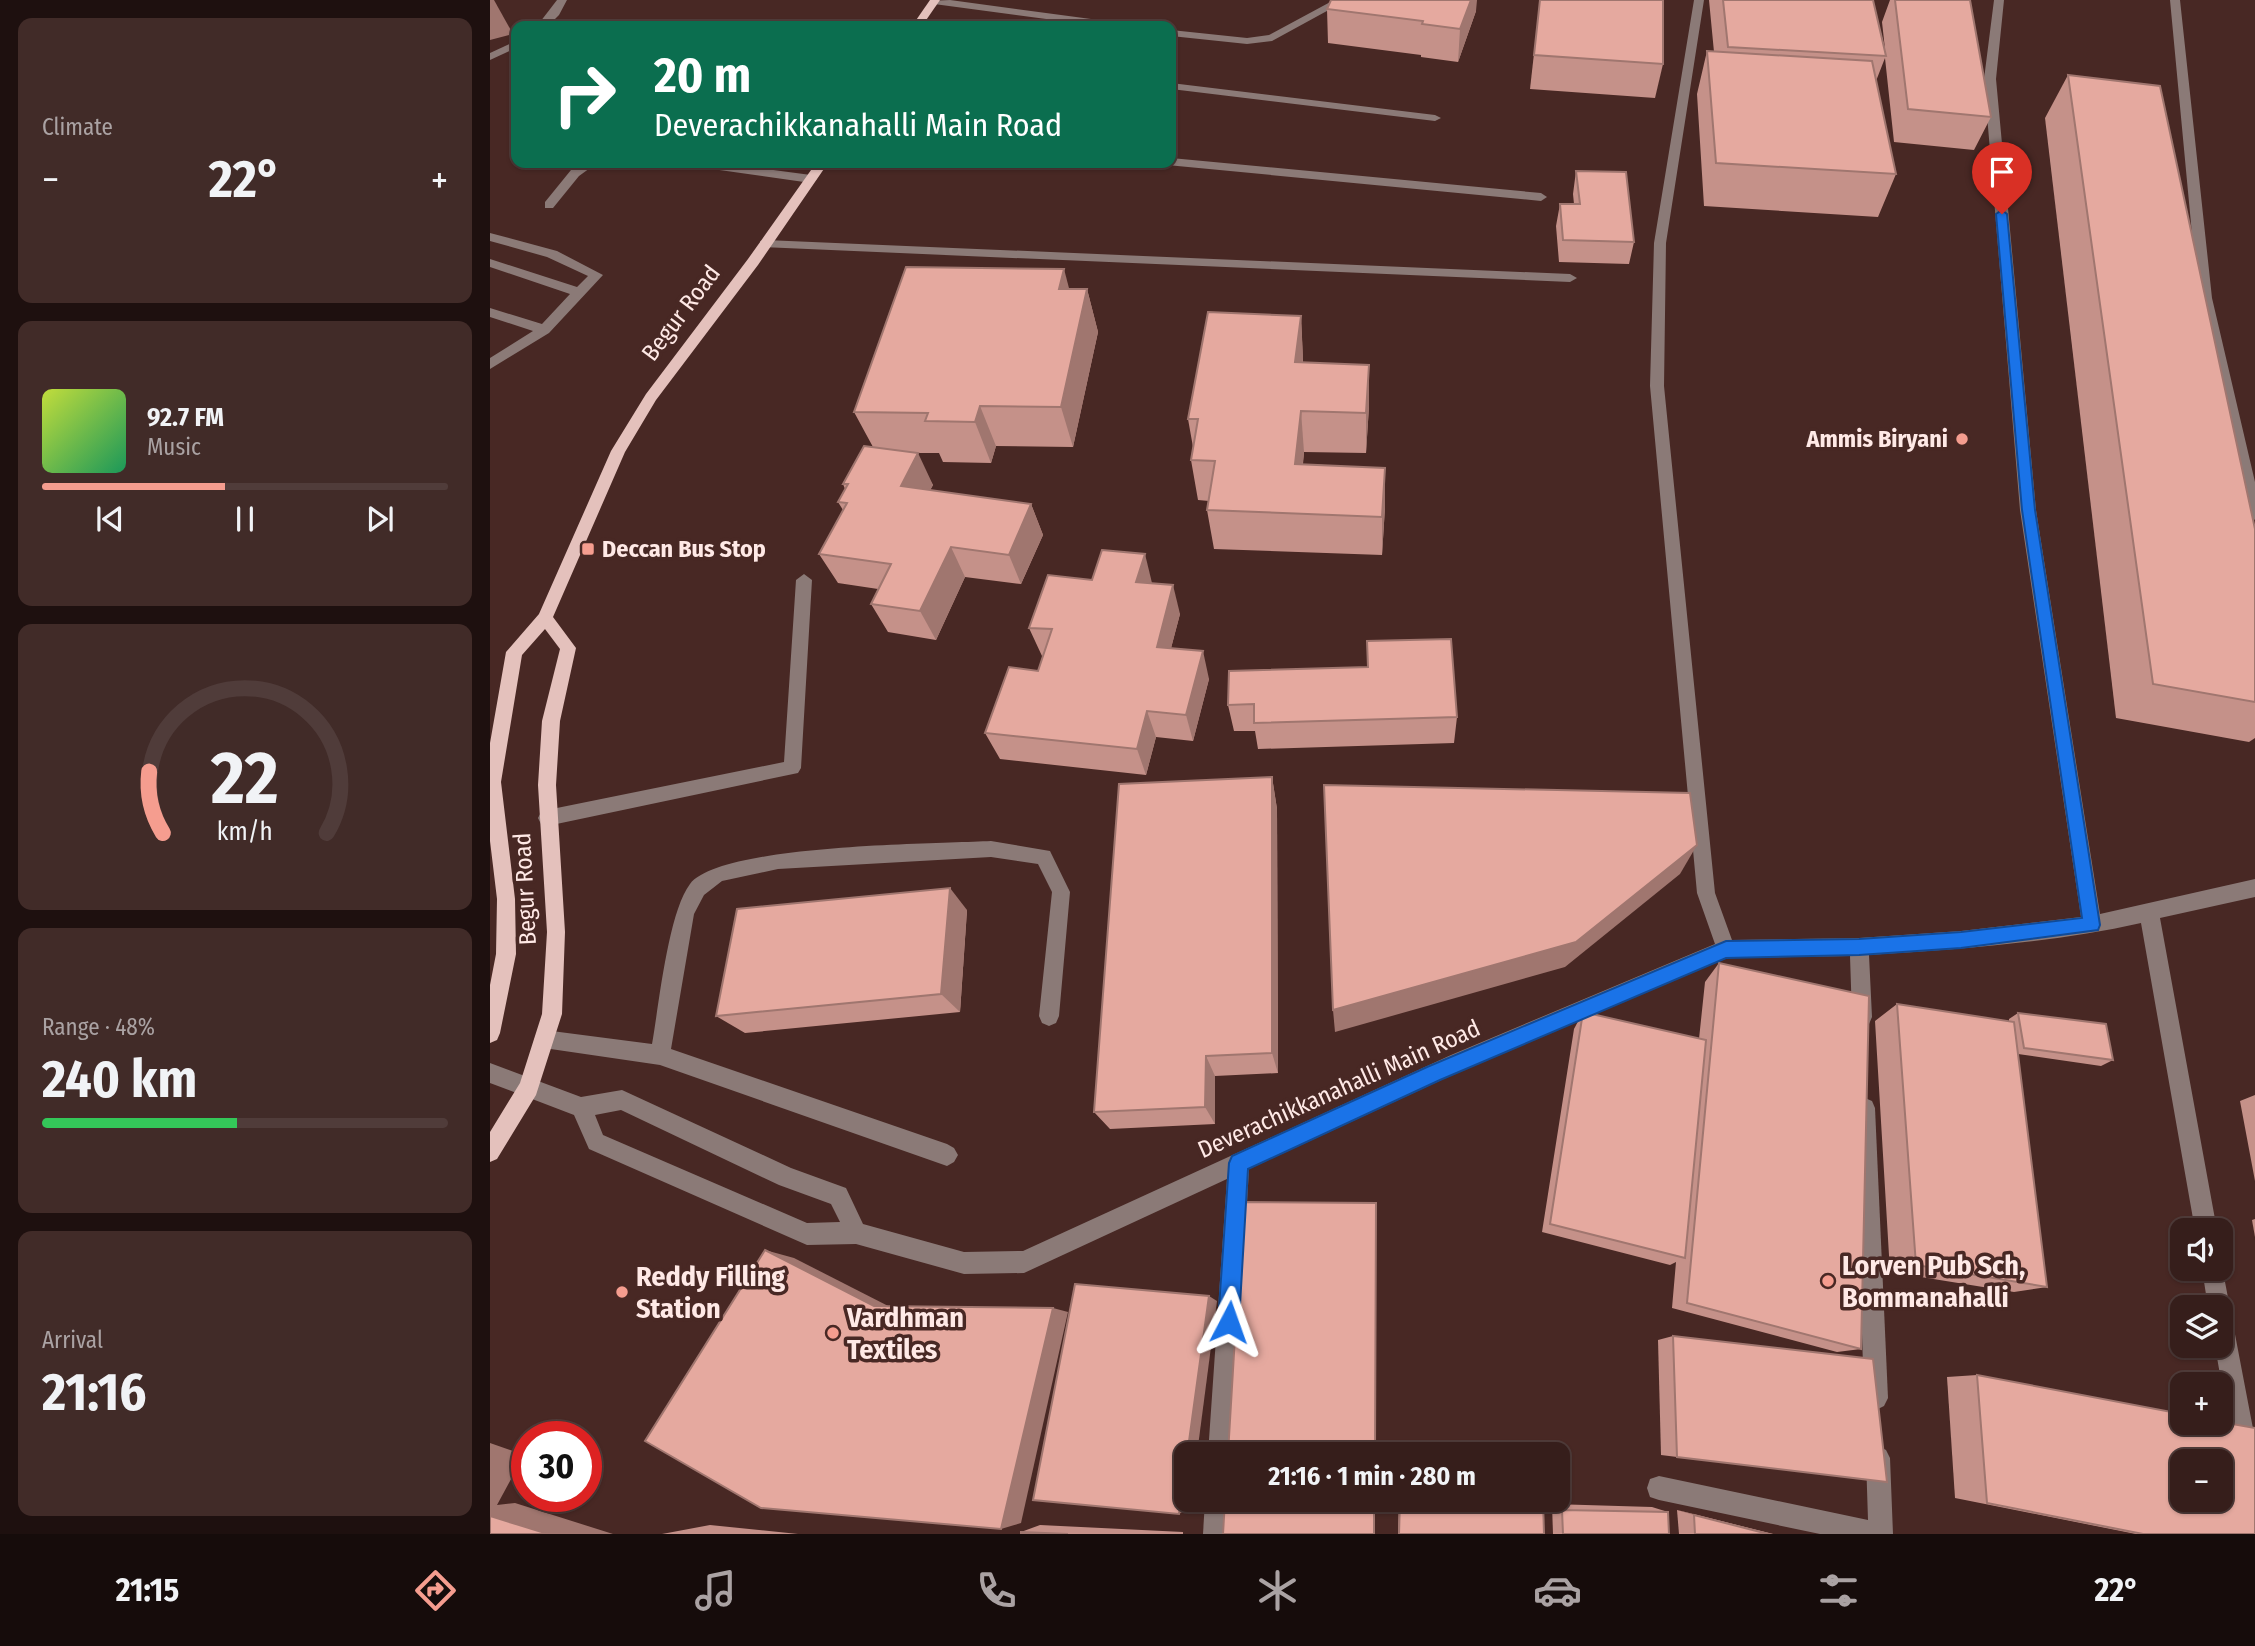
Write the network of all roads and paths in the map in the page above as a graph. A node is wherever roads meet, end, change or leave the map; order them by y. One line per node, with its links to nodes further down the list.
1 (562, 0): 9 (street)
2 (994, 0): 8 (street)
3 (1342, 0): 12 (street)
4 (1699, 0): 40 (street)
5 (1999, 0): 38 (street)
6 (2175, 0): 32 (street)
7 (935, 1): 8 (street); 10 (main road)
8 (978, 7): 11 (street)
9 (547, 21)
10 (921, 21)
11 (1083, 21)
12 (1176, 34)
13 (511, 46): 14 (street)
14 (490, 57)
15 (1176, 87): 16 (street)
16 (1435, 118)
17 (1176, 162): 22 (street)
18 (583, 168): 23 (street)
19 (733, 168): 21 (street)
20 (819, 168): 21 (main road, Begur Road)
21 (811, 179): 25 (main road, Begur Road)
22 (1541, 197)
23 (549, 205)
24 (490, 237): 28 (street)
25 (765, 244): 27 (street); 34 (main road, Begur Road)
26 (490, 263): 28 (street)
27 (1570, 278)
28 (580, 293): 30 (street)
29 (490, 312): 30 (street)
30 (544, 330): 31 (street)
31 (490, 364)
32 (2255, 514)
33 (804, 580): 35 (street)
34 (545, 618): 35 (main road, Begur Road); 42 (main road, Begur Road)
35 (547, 818): 43 (main road, Begur Road)
36 (2255, 888): 37 (street, Deverachikkanahalli Main Road)
37 (2148, 912): 38 (street, Deverachikkanahalli Main Road); 53 (street)
38 (2092, 925): 39 (street, Deverachikkanahalli Main Road)
39 (1859, 947): 40 (street, Deverachikkanahalli Main Road); 44 (street)
40 (1726, 950): 52 (street, Deverachikkanahalli Main Road)
41 (1049, 1016): 45 (street)
42 (490, 1033)
43 (544, 1040): 45 (street); 48 (main road, Begur Road)
44 (1863, 1045)
45 (660, 1055): 51 (street)
46 (490, 1073): 48 (street)
47 (1865, 1087): 61 (street)
48 (529, 1088): 49 (street); 50 (main road, Begur Road)
49 (581, 1107): 54 (street, Deverachikkanahalli Main Road); 54 (street)
50 (490, 1152)
51 (947, 1155)
52 (1239, 1163): 54 (street, Deverachikkanahalli Main Road); 56 (street)
53 (2204, 1218)
54 (856, 1233)
55 (2229, 1358): 57 (street)
56 (1221, 1442)
57 (2248, 1465)
58 (1660, 1488): 61 (street)
59 (1216, 1512): 60 (street)
60 (1215, 1534)
61 (1880, 1534)

